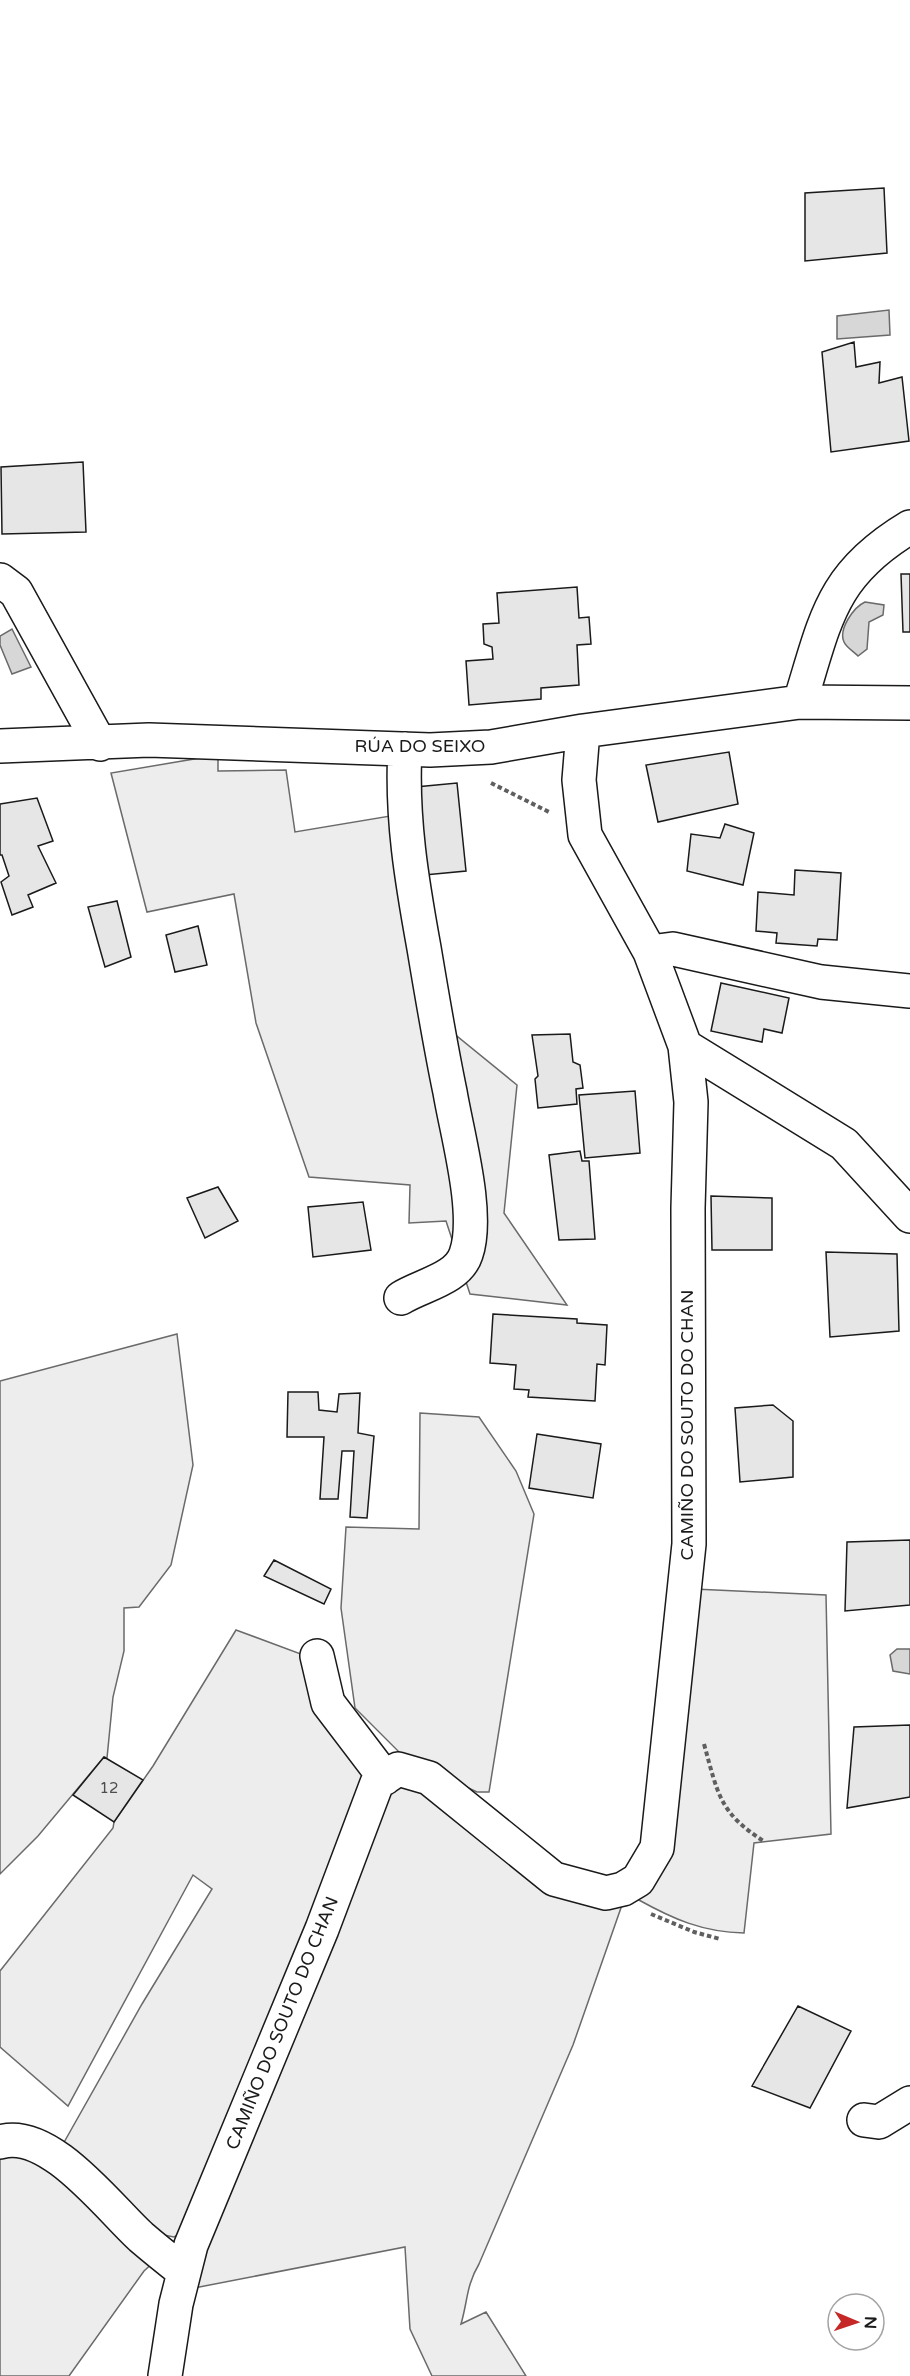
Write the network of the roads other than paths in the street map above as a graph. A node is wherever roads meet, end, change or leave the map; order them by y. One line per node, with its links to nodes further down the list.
1 (910, 527): 3 (street)
2 (0, 580): 6 (street)
3 (800, 702): 4 (street, RÚA DO SEIXO); 5 (street, RÚA DO SEIXO)
4 (910, 703)
5 (583, 731): 8 (street, RÚA DO SEIXO); 9 (street, CAMIÑO DO SOUTO DO CHAN)
6 (100, 744): 7 (street, RÚA DO SEIXO); 8 (street, RÚA DO SEIXO)
7 (0, 746)
8 (405, 749): 13 (street)
9 (650, 952): 10 (street); 11 (street, CAMIÑO DO SOUTO DO CHAN)
10 (910, 991)
11 (685, 1046): 12 (street); 15 (street, CAMIÑO DO SOUTO DO CHAN)
12 (910, 1216)
13 (401, 1298)
14 (317, 1656): 15 (street)
15 (385, 1778): 19 (street, CAMIÑO DO SOUTO DO CHAN)
16 (910, 2103): 17 (street)
17 (864, 2120)
18 (0, 2142): 19 (street)
19 (184, 2272): 20 (street, CAMIÑO DO SOUTO DO CHAN)
20 (165, 2376)

